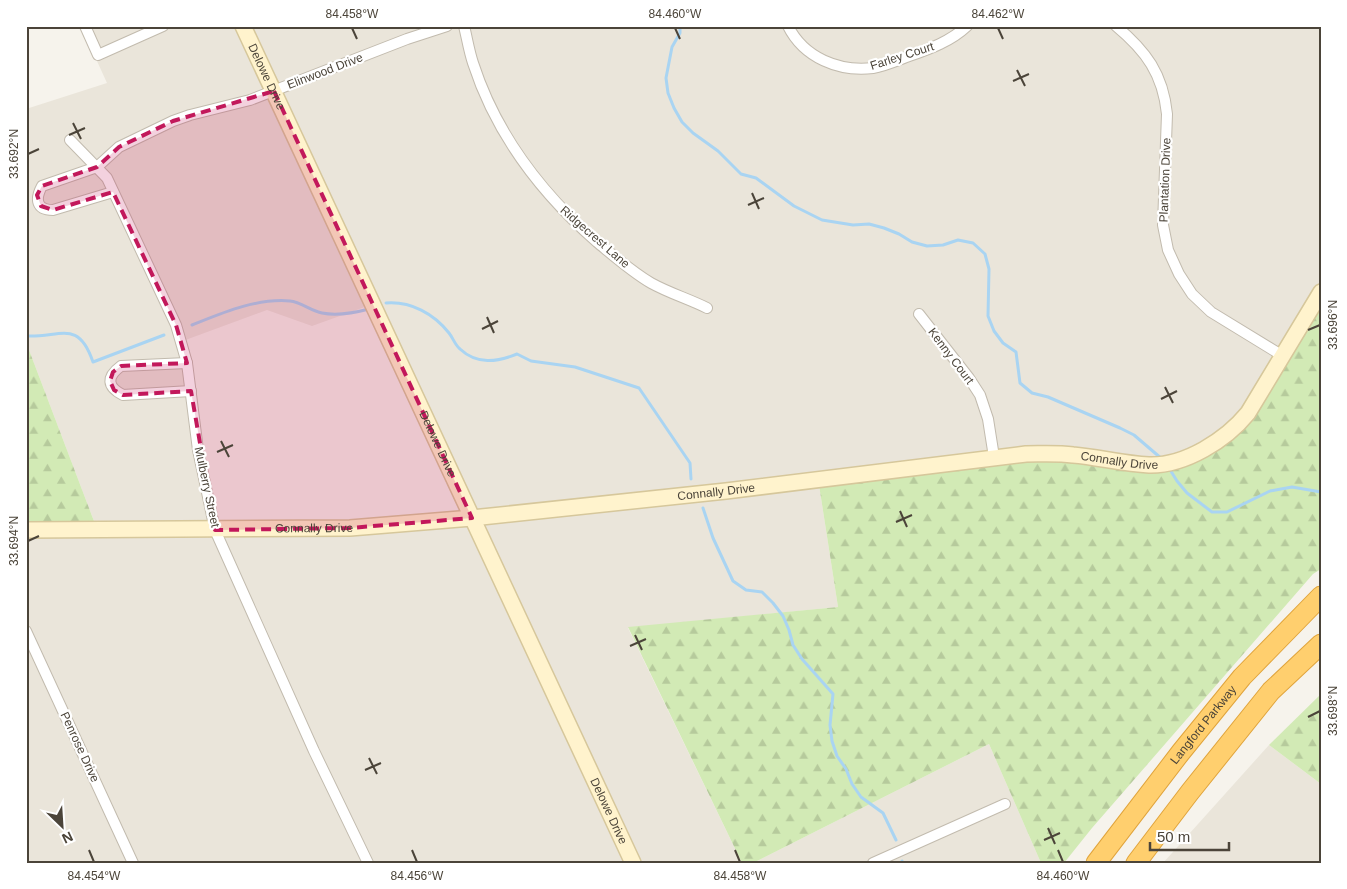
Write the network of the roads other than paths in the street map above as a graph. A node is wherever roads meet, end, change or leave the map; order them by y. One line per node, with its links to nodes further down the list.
1 (85, 26): 2 (street)
2 (163, 26)
3 (243, 26): 9 (street, Delowe Drive)
4 (447, 26): 9 (street, Elinwood Drive)
5 (464, 26): 14 (street, Ridgecrest Lane)
6 (788, 26): 7 (street, Farley Court)
7 (967, 26)
8 (1116, 26): 16 (street, Plantation Drive)
9 (274, 91): 11 (street, Elinwood Drive); 20 (street, Delowe Drive)
10 (70, 140): 11 (street, Mulberry Street)
11 (97, 167): 12 (street, Mulberry Street); 12 (street)
12 (113, 192): 17 (street, Mulberry Street)
13 (1321, 292): 16 (street, Connally Drive)
14 (707, 308)
15 (920, 314): 19 (street, Kenny Court)
16 (1283, 356): 19 (street, Connally Drive)
17 (187, 363): 18 (street, Mulberry Street); 18 (street)
18 (191, 391): 22 (street, Mulberry Street)
19 (994, 457): 20 (street, Connally Drive)
20 (472, 518): 22 (street, Connally Drive); 29 (street, Delowe Drive)
21 (26, 530): 22 (street, Connally Drive)
22 (215, 530): 28 (street, Mulberry Street)
23 (1321, 596): 31 (highway, Langford Parkway)
24 (26, 631): 27 (street, Penrose Drive)
25 (1321, 644): 32 (highway)
26 (1005, 804): 30 (street)
27 (133, 863)
28 (368, 863)
29 (633, 863)
30 (873, 863)
31 (1096, 863)
32 (1136, 863)

